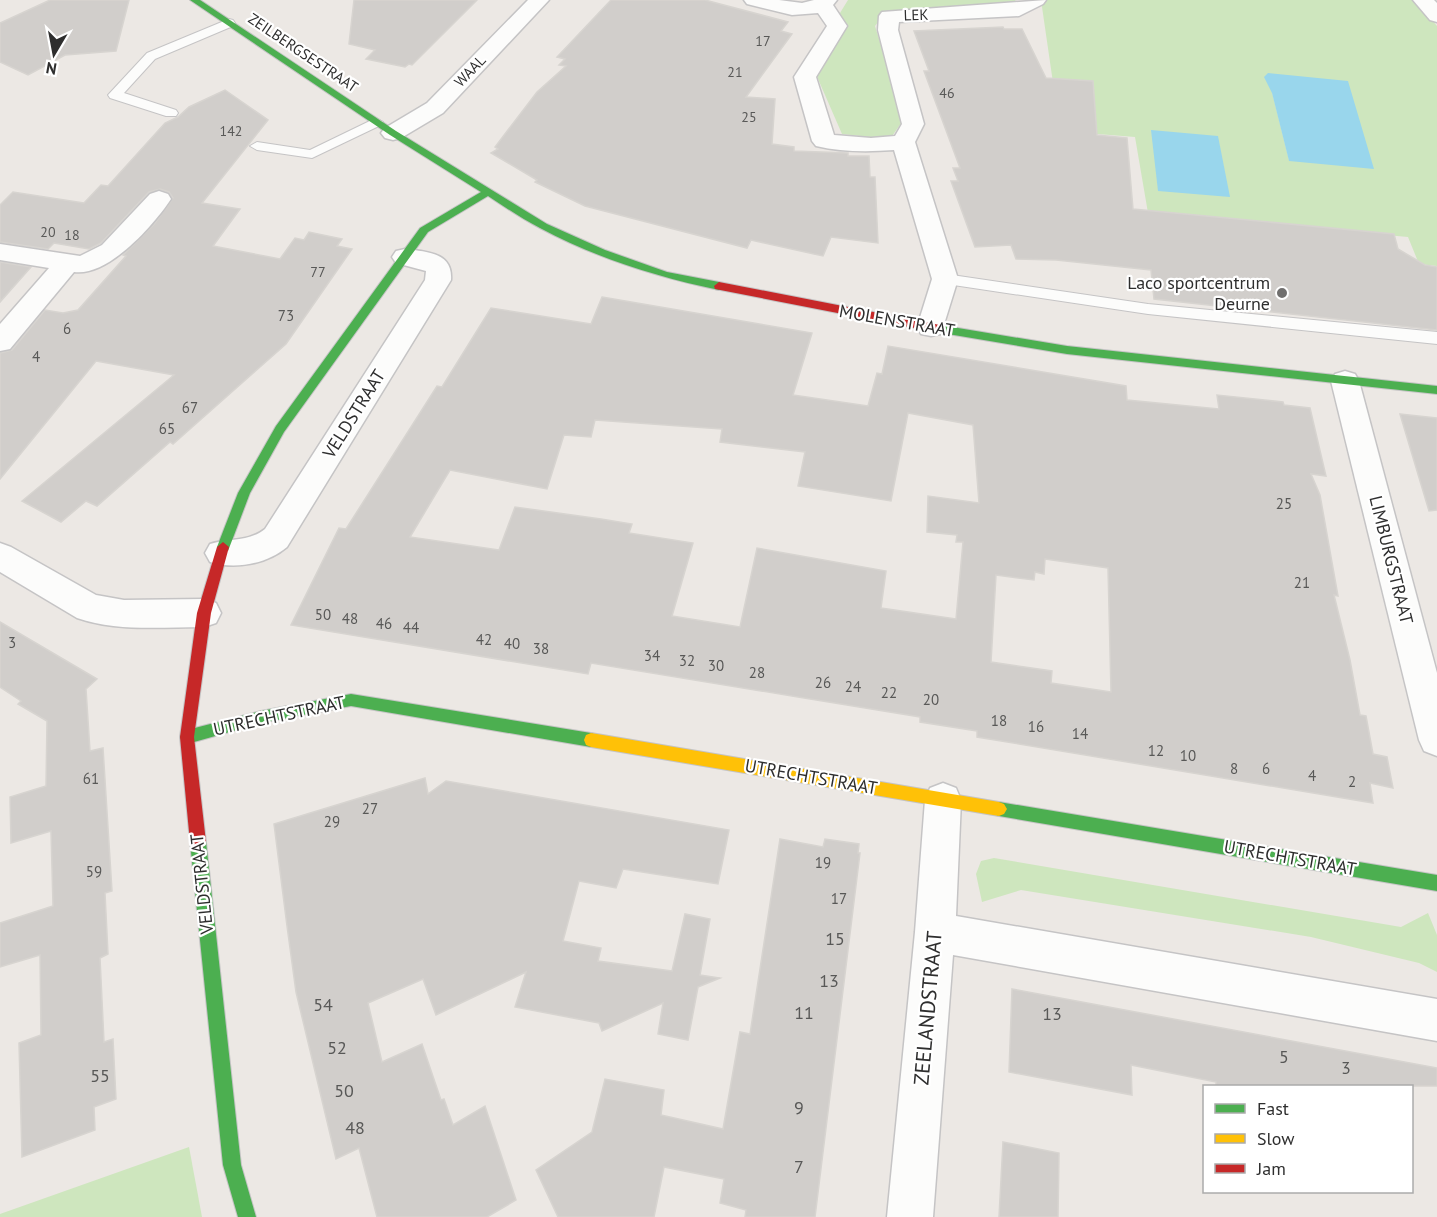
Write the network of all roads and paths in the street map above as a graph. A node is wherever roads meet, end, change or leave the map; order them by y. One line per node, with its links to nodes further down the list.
1 (194, 0): 8 (street, ZEILBERGSESTRAAT)
2 (539, 0): 10 (street, WAAL)
3 (753, 0): 6 (street)
4 (1036, 0): 11 (street, LEK)
5 (1423, 0): 7 (street)
6 (825, 3): 11 (street)
7 (1437, 16)
8 (229, 23): 9 (lane); 10 (street, ZEILBERGSESTRAAT)
9 (171, 113)
10 (384, 128): 12 (lane); 13 (street, MOLENSTRAAT)
11 (903, 142): 18 (street)
12 (256, 146)
13 (487, 193): 16 (street, VELDSTRAAT); 19 (street, MOLENSTRAAT)
14 (159, 199): 17 (street)
15 (0, 252): 17 (street)
16 (405, 257): 24 (street, VELDSTRAAT); 24 (street, VELDSTRAAT)
17 (68, 263): 21 (street)
18 (945, 279): 19 (street); 20 (lane)
19 (931, 327): 22 (street, MOLENSTRAAT)
20 (1437, 338)
21 (0, 342)
22 (1345, 381): 23 (street, MOLENSTRAAT); 28 (street, LIMBURGSTRAAT)
23 (1437, 390)
24 (221, 553): 26 (street, VELDSTRAAT)
25 (3, 561): 26 (street)
26 (204, 613): 27 (street, VELDSTRAAT)
27 (187, 737): 29 (street, UTRECHTSTRAAT); 33 (street, VELDSTRAAT)
28 (1437, 740)
29 (943, 800): 30 (street, UTRECHTSTRAAT); 31 (street, ZEELANDSTRAAT)
30 (1437, 883)
31 (935, 932): 32 (street); 34 (street, ZEELANDSTRAAT)
32 (1437, 1020)
33 (247, 1217)
34 (910, 1217)

